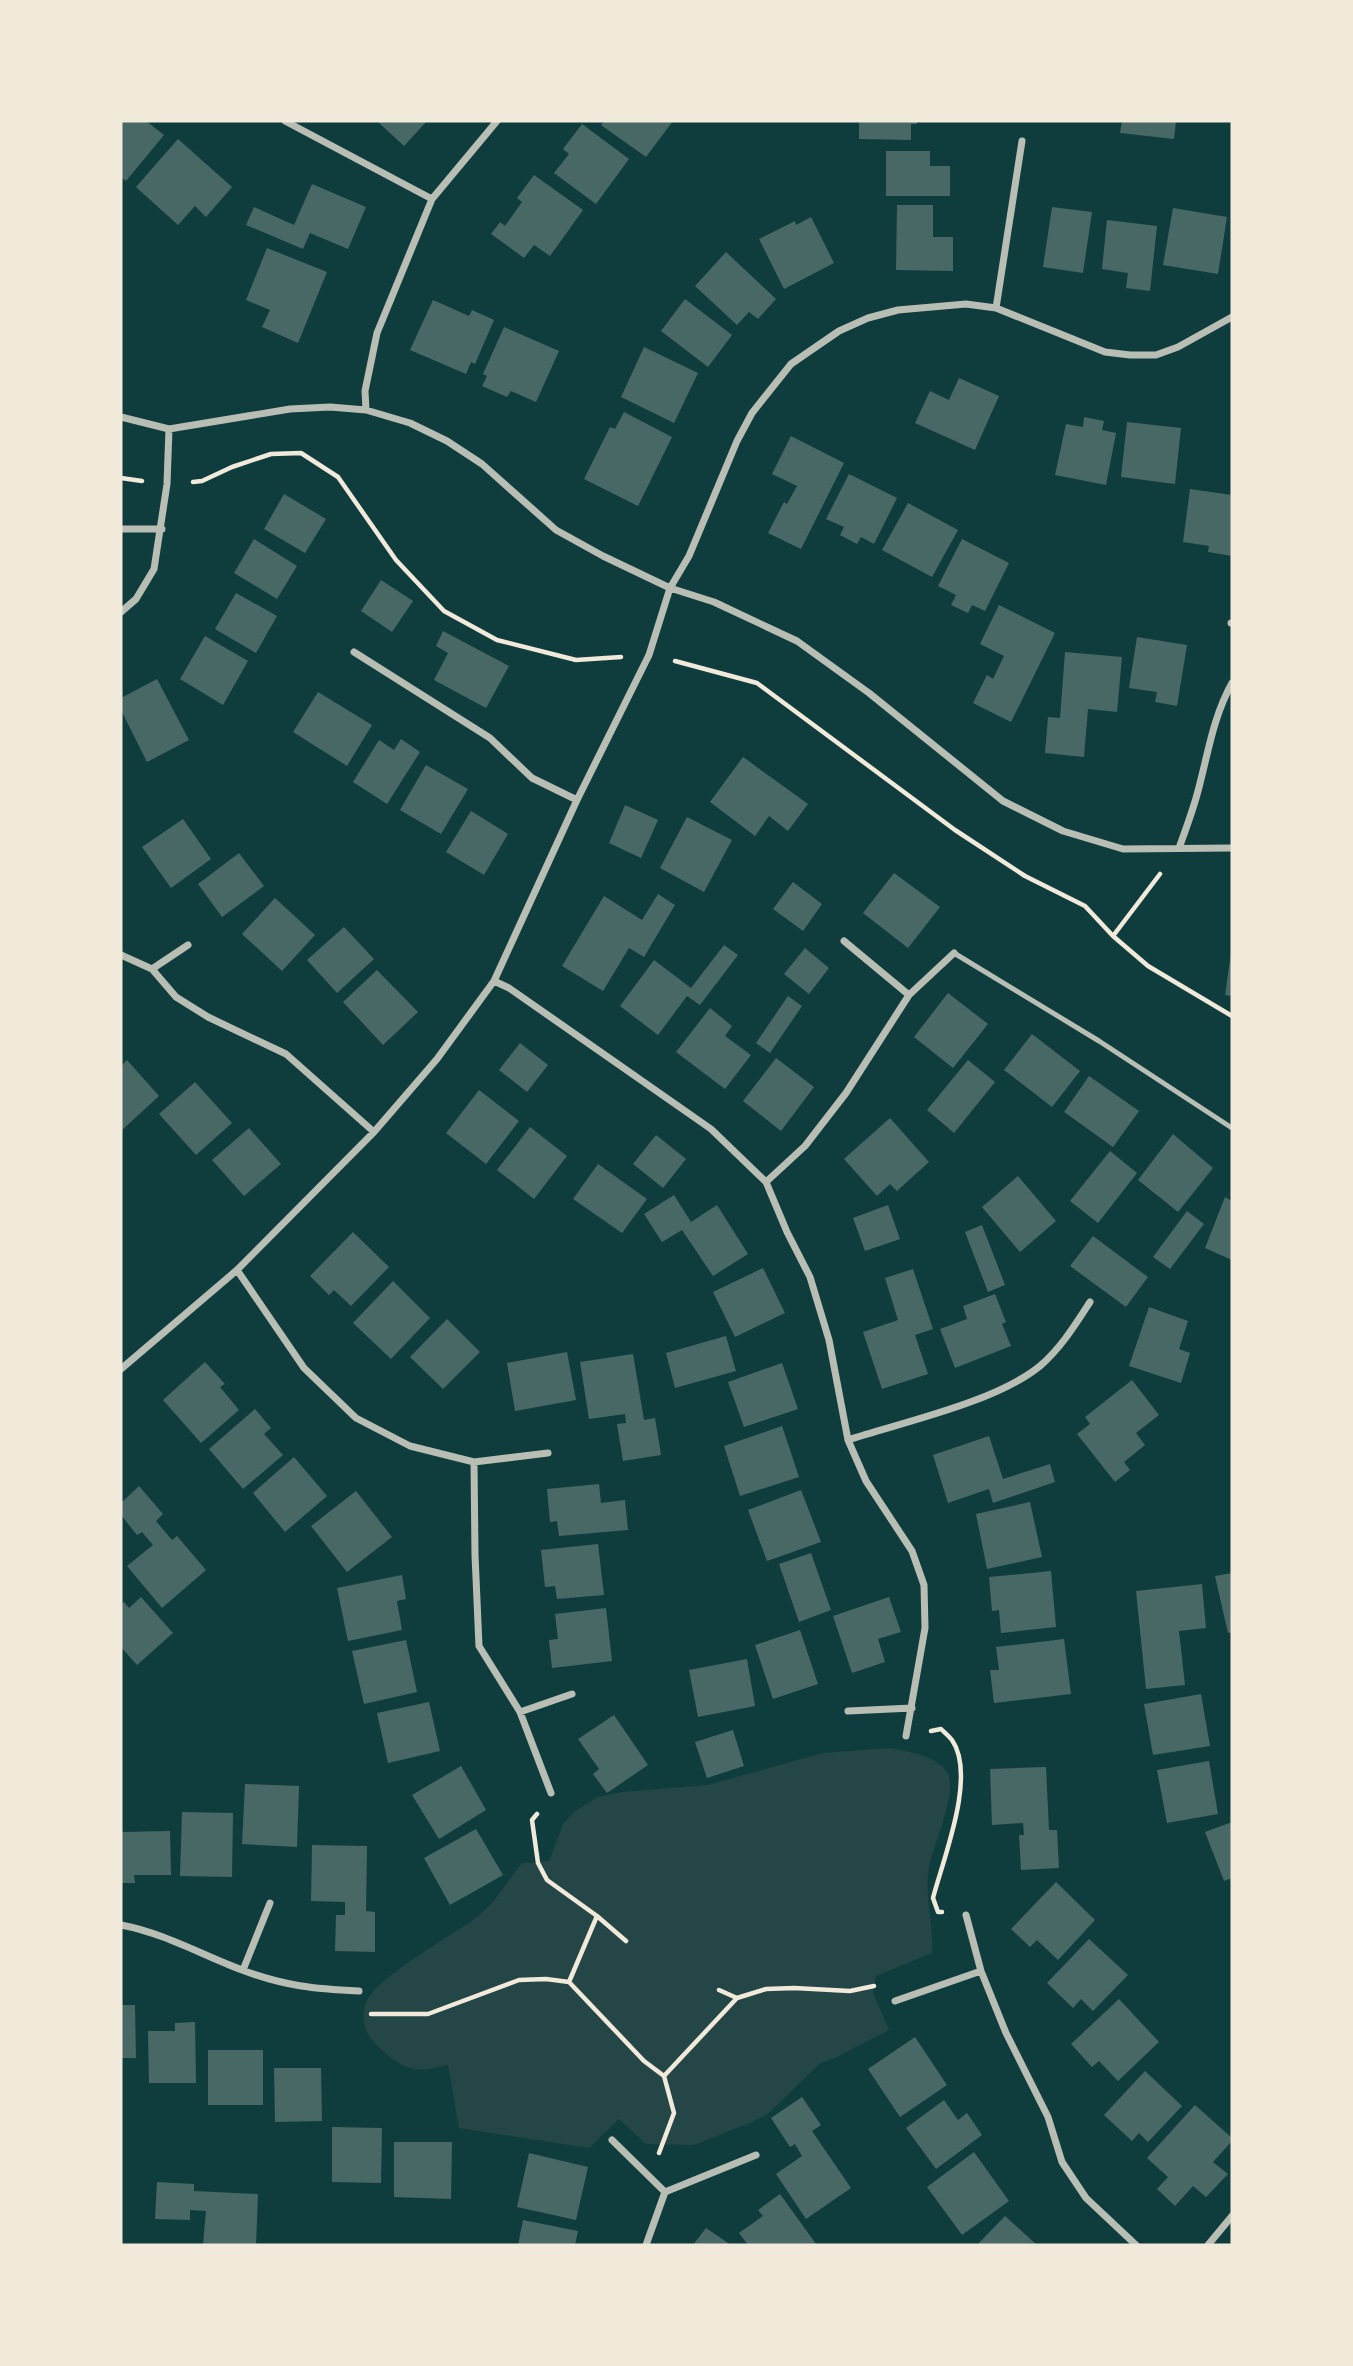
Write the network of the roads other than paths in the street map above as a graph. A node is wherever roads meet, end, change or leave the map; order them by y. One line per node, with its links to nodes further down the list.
1 (285, 121): 4 (street)
2 (496, 121): 4 (street)
3 (1023, 141): 5 (street)
4 (432, 199): 7 (street)
5 (996, 308): 6 (street); 12 (street)
6 (1232, 317)
7 (366, 410): 9 (street); 12 (street)
8 (121, 417): 9 (street)
9 (169, 429): 11 (street)
10 (121, 529): 11 (street)
11 (162, 529): 13 (street)
12 (670, 588): 16 (street); 17 (street)
13 (121, 612)
14 (354, 652): 16 (street)
15 (1232, 683): 17 (street)
16 (577, 800): 24 (street)
17 (1179, 848): 18 (street)
18 (1232, 848)
19 (844, 941): 25 (street)
20 (188, 945): 23 (street)
21 (954, 953): 25 (street); 26 (lane)
22 (121, 955): 23 (street)
23 (152, 969): 27 (street)
24 (494, 981): 27 (street); 28 (street)
25 (909, 995): 28 (street)
26 (1232, 1128)
27 (374, 1132): 29 (street)
28 (766, 1182): 32 (street)
29 (237, 1270): 31 (street); 34 (street)
30 (1090, 1303): 32 (street)
31 (121, 1369)
32 (848, 1440): 36 (street)
33 (548, 1453): 34 (street)
34 (474, 1462): 38 (street)
35 (572, 1694): 38 (street)
36 (912, 1709): 37 (street); 39 (street)
37 (848, 1711)
38 (520, 1712): 40 (street)
39 (906, 1736)
40 (551, 1793)
41 (270, 1903): 44 (street)
42 (966, 1915): 45 (street)
43 (121, 1925): 44 (street)
44 (243, 1970): 46 (street)
45 (981, 1972): 47 (street); 53 (street)
46 (359, 1991)
47 (895, 2001)
48 (612, 2140): 50 (street)
49 (755, 2155): 50 (street)
50 (665, 2192): 52 (street)
51 (1232, 2216): 54 (street)
52 (646, 2245)
53 (1136, 2245)
54 (1208, 2245)

